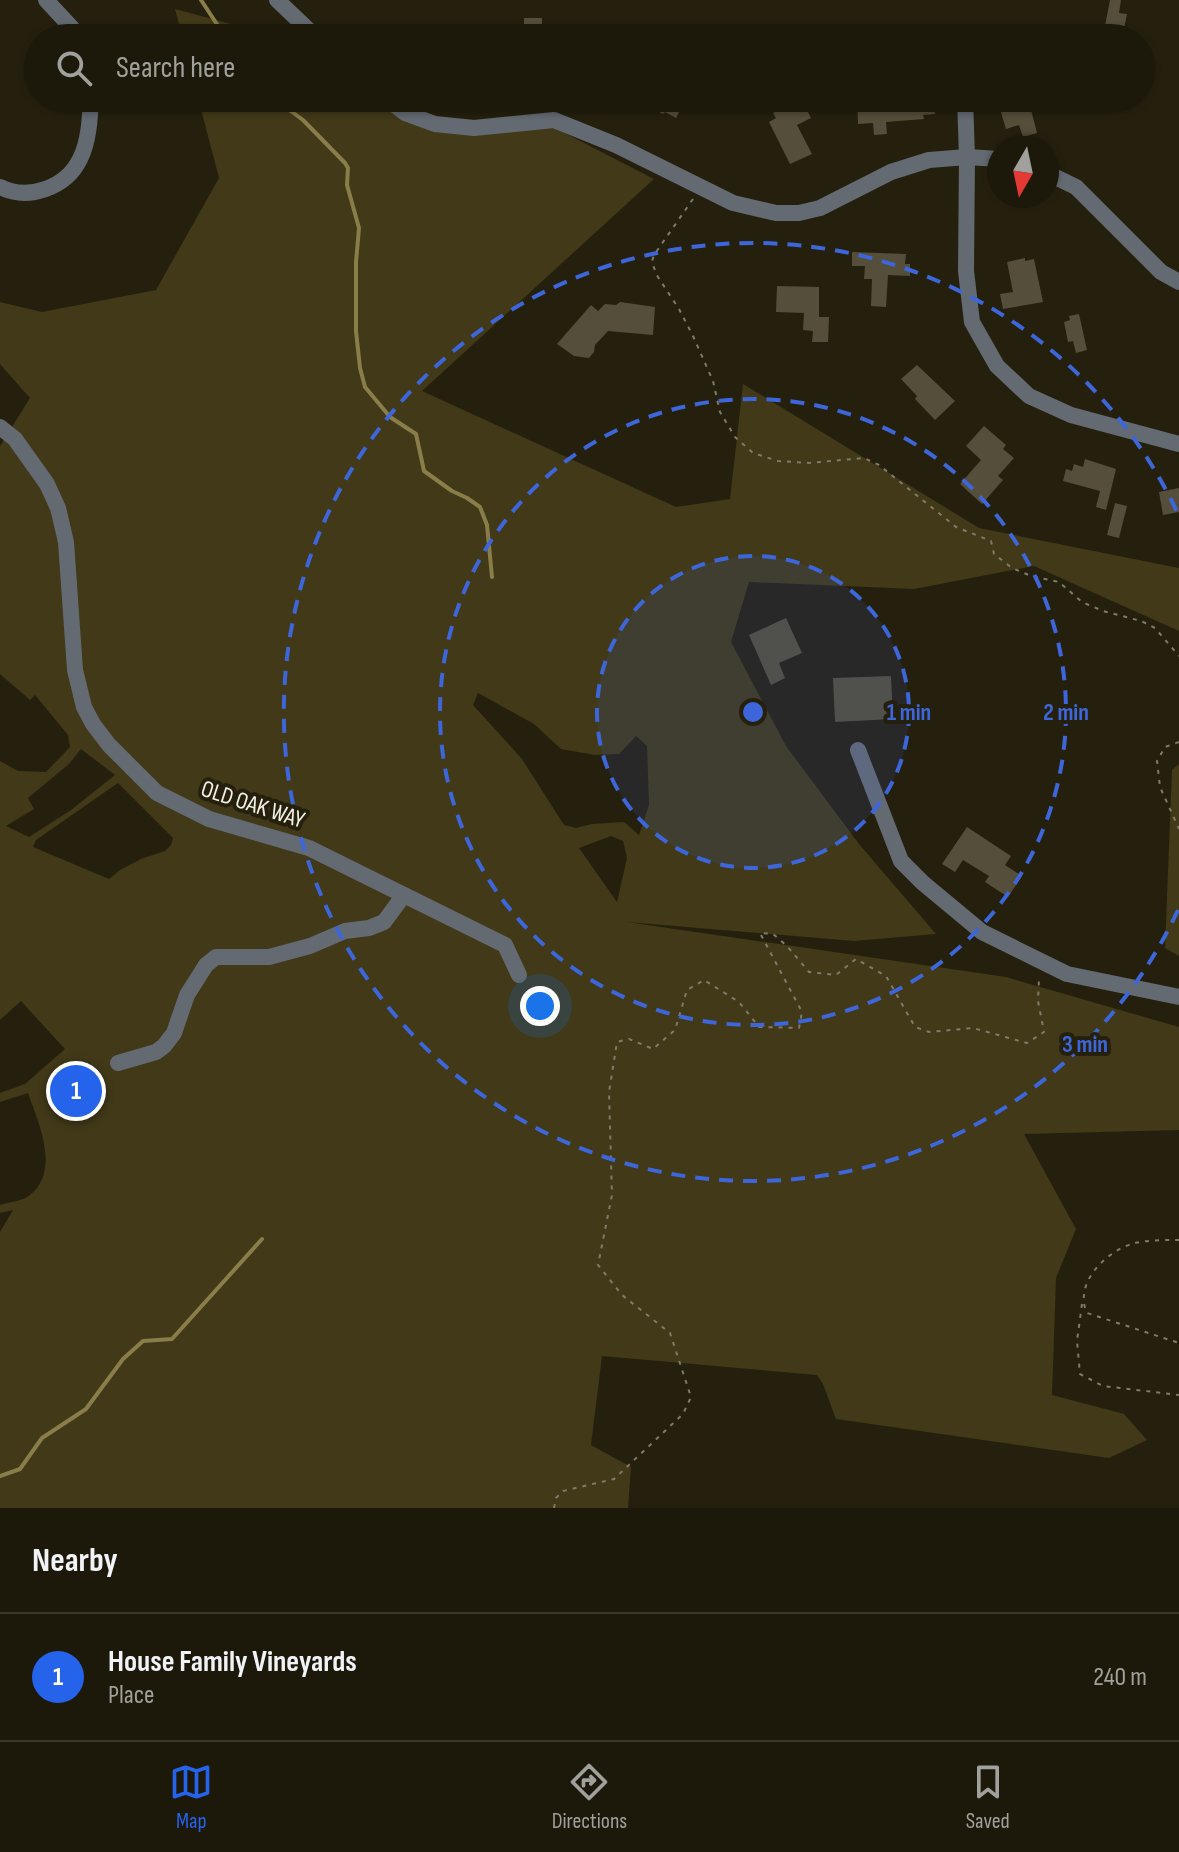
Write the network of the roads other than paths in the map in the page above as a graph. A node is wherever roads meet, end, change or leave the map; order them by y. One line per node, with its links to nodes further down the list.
1 (46, 0): 3 (street)
2 (277, 0): 4 (street)
3 (68, 24)
4 (302, 24)
5 (90, 112): 11 (street)
6 (404, 112): 8 (street)
7 (965, 112): 8 (street)
8 (967, 157): 9 (street); 14 (street)
9 (987, 158)
10 (1059, 179): 12 (street)
11 (0, 187)
12 (1179, 282)
13 (0, 427): 16 (street, OLD OAK WAY)
14 (1179, 444)
15 (858, 750): 18 (street)
16 (404, 895): 17 (street, OLD OAK WAY); 19 (street)
17 (519, 975)
18 (1179, 997)
19 (118, 1063)

